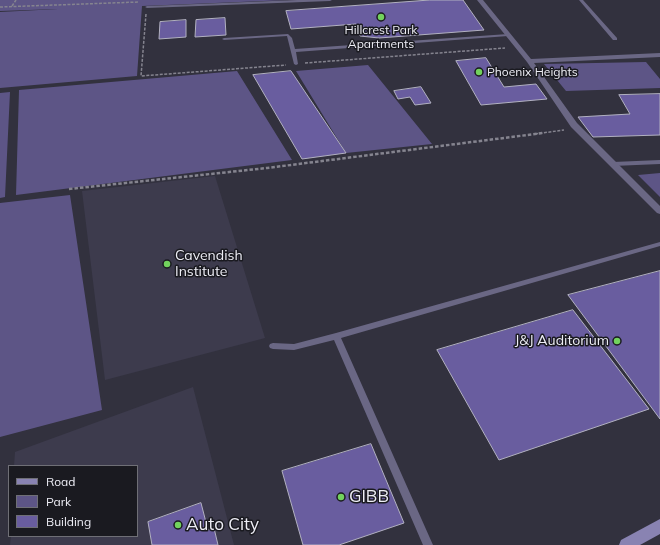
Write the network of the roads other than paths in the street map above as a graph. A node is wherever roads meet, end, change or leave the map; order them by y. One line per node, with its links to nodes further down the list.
1 (330, 0): 4 (lane)
2 (480, 0): 5 (street)
3 (582, 0): 7 (lane)
4 (147, 7)
5 (508, 35): 8 (lane); 10 (street)
6 (224, 39): 8 (lane)
7 (615, 39)
8 (293, 51): 11 (lane)
9 (660, 55): 10 (street)
10 (529, 61): 13 (street)
11 (296, 64)
12 (660, 162): 13 (lane)
13 (613, 164): 14 (street)
14 (660, 211)
15 (660, 244): 16 (lane)
16 (336, 336): 17 (lane); 19 (lane)
17 (273, 346)
18 (660, 526): 20 (main road)
19 (428, 545)
20 (626, 545)

